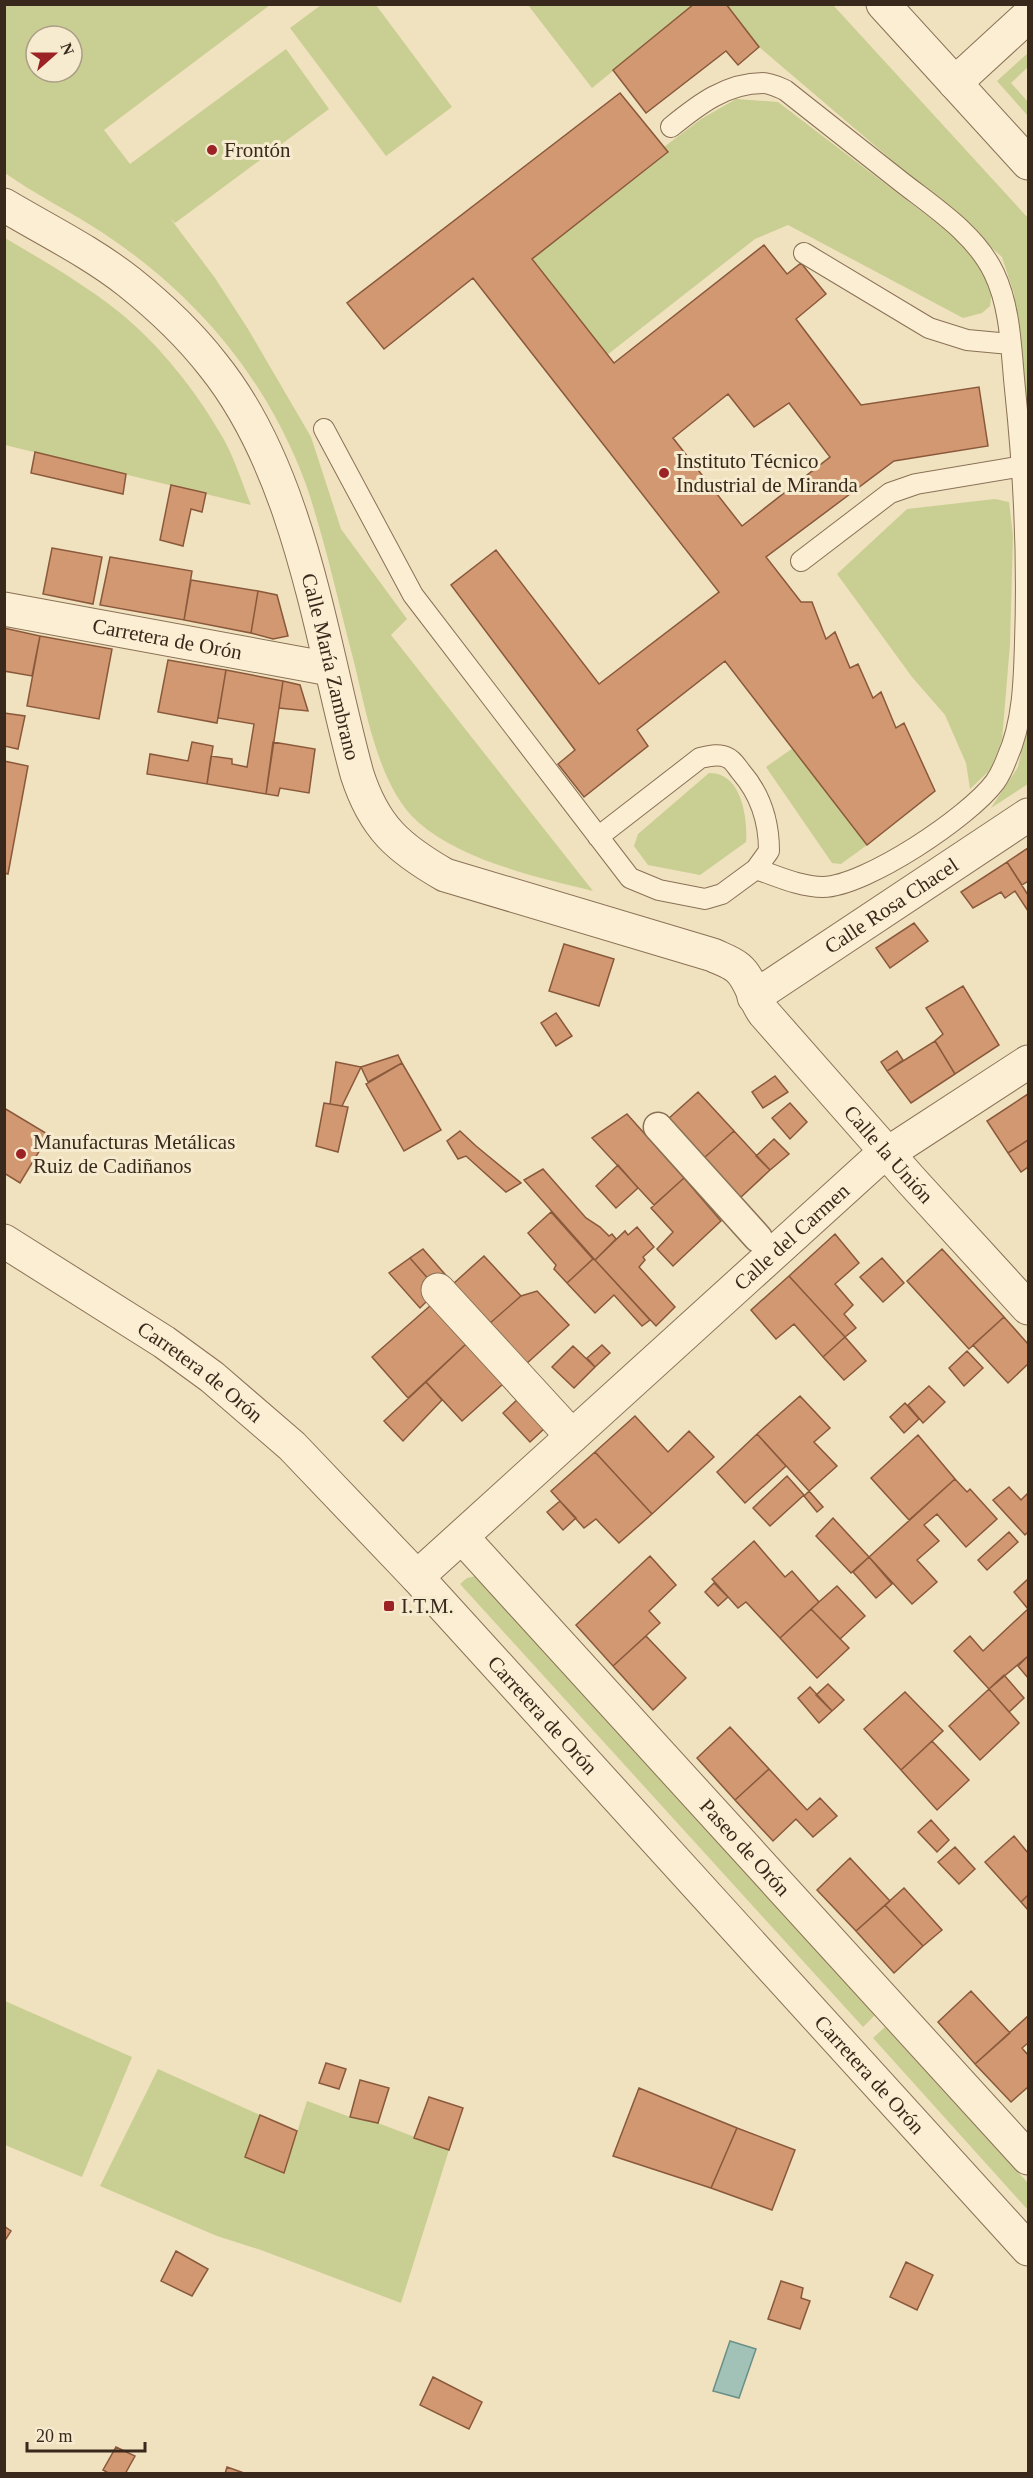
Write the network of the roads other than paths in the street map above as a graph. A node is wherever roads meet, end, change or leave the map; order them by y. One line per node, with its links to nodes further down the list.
1 (883, 4): 3 (street)
2 (1029, 16): 3 (street)
3 (955, 83): 5 (street)
4 (671, 127): 8 (lane)
5 (1029, 163)
6 (4, 205): 13 (street, Calle María Zambrano)
7 (804, 253): 8 (lane)
8 (1010, 344): 10 (lane)
9 (324, 429): 15 (lane)
10 (1023, 466): 11 (lane); 16 (lane)
11 (801, 561)
12 (4, 609): 13 (street, Carretera de Orón)
13 (330, 669): 17 (street, Calle María Zambrano)
14 (1029, 815): 17 (street, Calle Rosa Chacel)
15 (598, 837): 16 (lane); 16 (lane)
16 (756, 869)
17 (754, 997): 20 (street, Calle la Unión)
18 (1029, 1062): 20 (street, Calle del Carmen)
19 (658, 1127): 21 (street, Calle del Carmen)
20 (887, 1153): 24 (street, Calle la Unión); 25 (street, Calle del Carmen)
21 (758, 1238)
22 (4, 1241): 27 (street, Carretera de Orón)
23 (438, 1290): 25 (street)
24 (1029, 1308)
25 (572, 1436): 26 (street, Calle del Carmen)
26 (462, 1537): 27 (street, Calle del Carmen); 28 (street, Paseo de Orón)
27 (417, 1577): 29 (street, Carretera de Orón)
28 (1029, 2158)
29 (1029, 2249)

